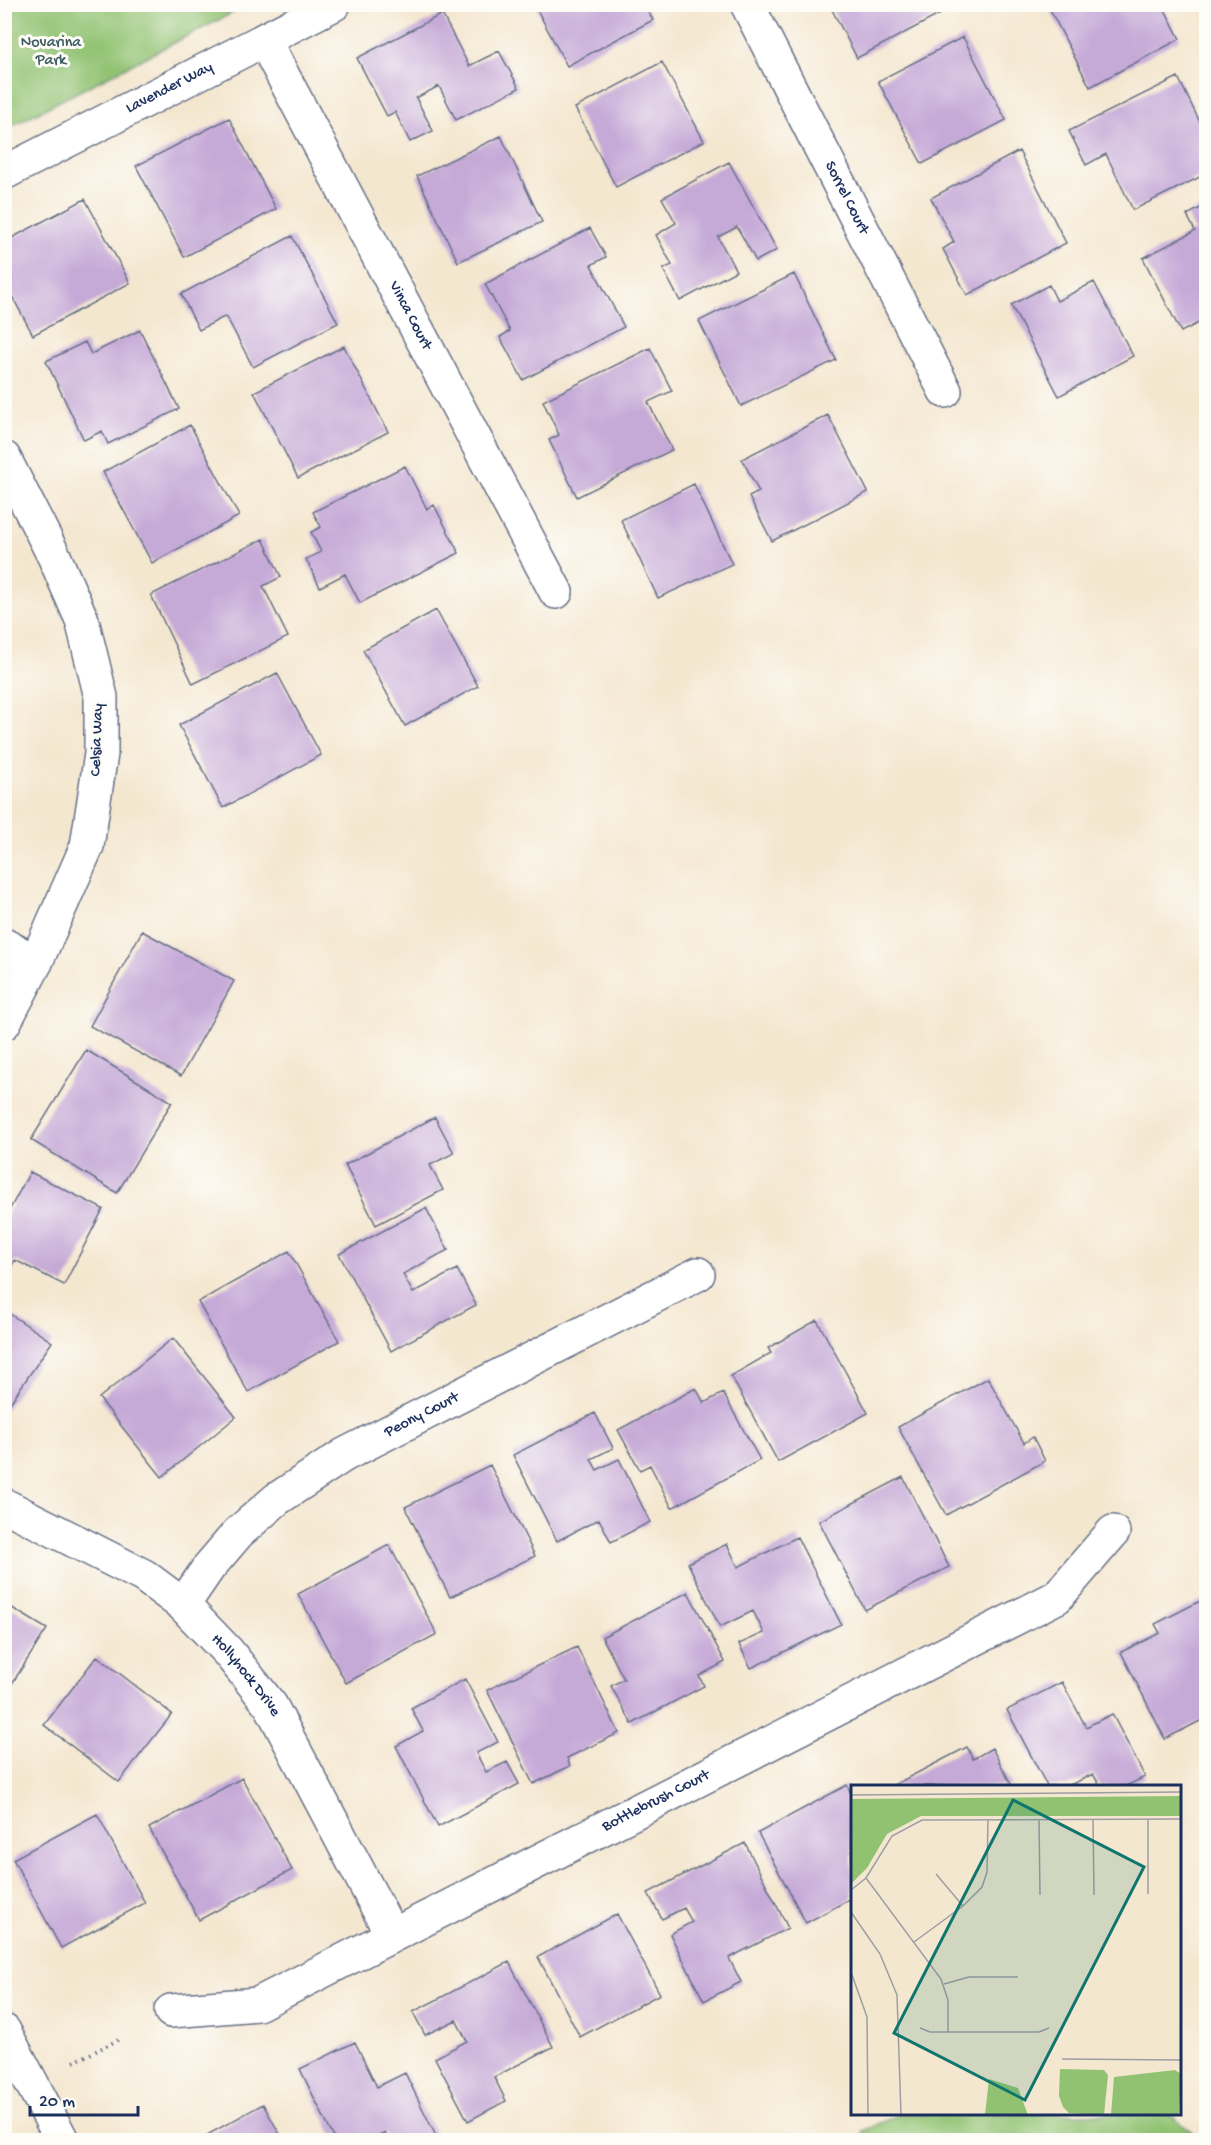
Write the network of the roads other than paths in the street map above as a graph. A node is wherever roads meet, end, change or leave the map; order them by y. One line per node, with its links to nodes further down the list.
1 (334, 4): 3 (street, Lavender Way)
2 (747, 4): 5 (street, Sorrel Court)
3 (264, 40): 4 (street, Lavender Way); 7 (street, Vinca Court)
4 (4, 173)
5 (945, 391)
6 (4, 458): 9 (street, Celsia Way)
7 (556, 592)
8 (4, 945): 9 (street)
9 (36, 962): 10 (street, Celsia Way)
10 (4, 1023)
11 (698, 1274): 14 (street, Peony Court)
12 (4, 1505): 14 (street, Hollyhock Drive)
13 (1113, 1532): 15 (street, Bottlebrush Court)
14 (183, 1605): 15 (street, Hollyhock Drive)
15 (392, 1935): 16 (street, Bottlebrush Court)
16 (171, 2011)
17 (4, 2031): 18 (street)
18 (62, 2140)

